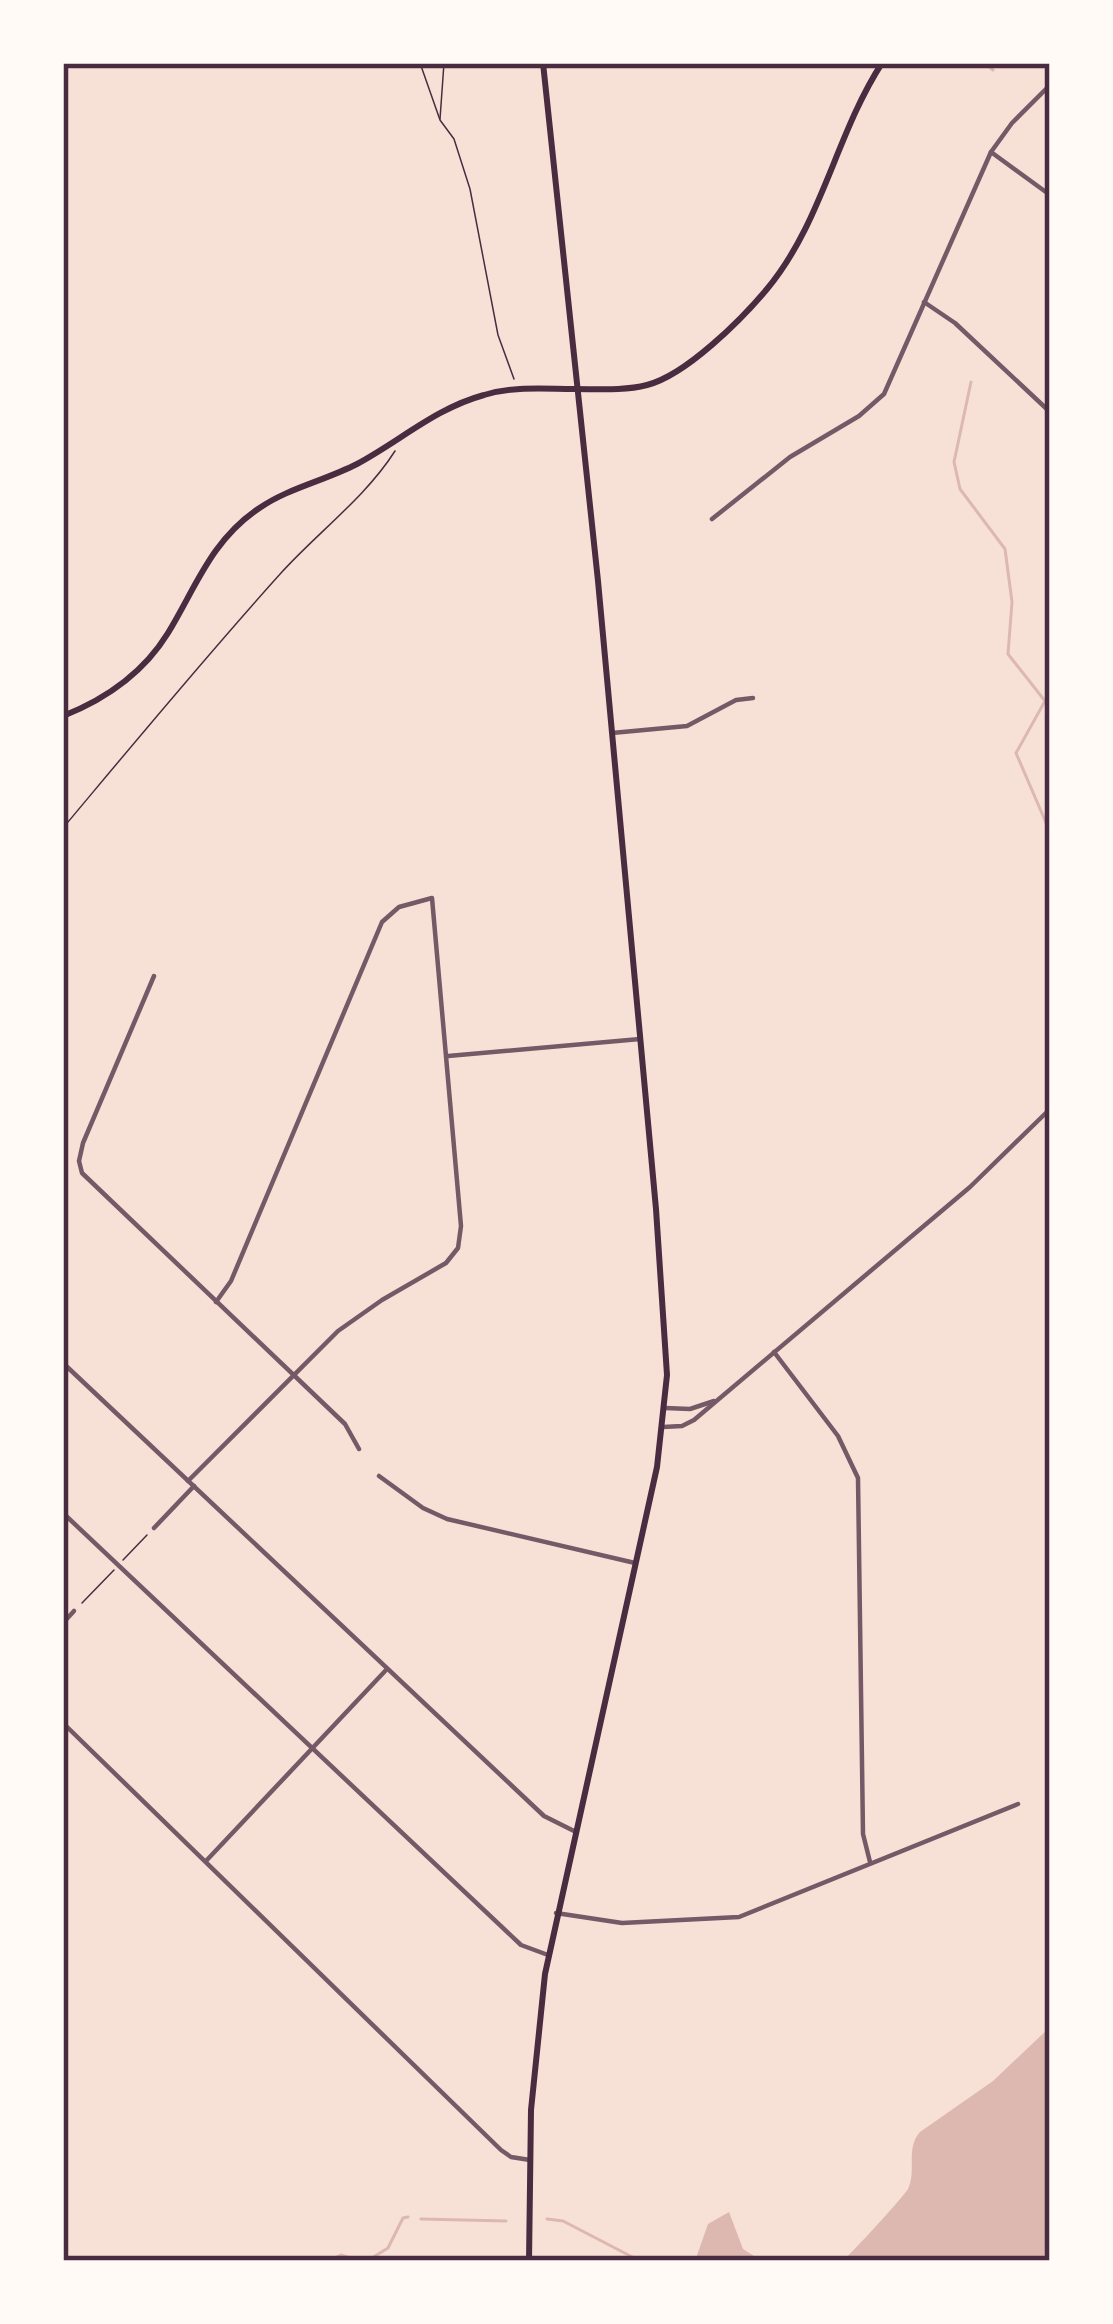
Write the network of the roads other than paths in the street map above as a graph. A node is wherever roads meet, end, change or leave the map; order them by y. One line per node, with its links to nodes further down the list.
1 (543, 63): 7 (main road)
2 (882, 63): 7 (main road)
3 (1050, 86): 4 (street)
4 (992, 152): 5 (street); 6 (street)
5 (1050, 195)
6 (925, 302): 8 (street); 9 (street)
7 (579, 389): 11 (main road); 12 (main road)
8 (1050, 412)
9 (712, 519)
10 (753, 698): 12 (street)
11 (63, 716)
12 (612, 733): 14 (main road)
13 (154, 976): 17 (street)
14 (640, 1039): 15 (street); 22 (main road)
15 (447, 1057): 17 (street); 20 (street)
16 (1050, 1109): 18 (street)
17 (216, 1302): 20 (street)
18 (775, 1352): 21 (street); 38 (street)
19 (63, 1363): 26 (street)
20 (294, 1375): 24 (street); 26 (street)
21 (720, 1398): 22 (street); 23 (street)
22 (665, 1408): 23 (main road)
23 (663, 1427): 29 (main road)
24 (359, 1449)
25 (379, 1476): 29 (street)
26 (191, 1484): 28 (street); 32 (street)
27 (63, 1513): 34 (street)
28 (154, 1528)
29 (635, 1563): 36 (main road)
30 (74, 1611): 31 (street)
31 (63, 1623)
32 (387, 1668): 34 (street); 36 (street)
33 (63, 1723): 37 (street)
34 (314, 1749): 37 (street); 40 (street)
35 (1018, 1804): 38 (street)
36 (574, 1831): 39 (main road)
37 (206, 1862): 41 (street)
38 (870, 1862): 39 (street)
39 (556, 1913): 40 (main road)
40 (548, 1955): 41 (main road)
41 (530, 2160): 42 (main road)
42 (529, 2261)

